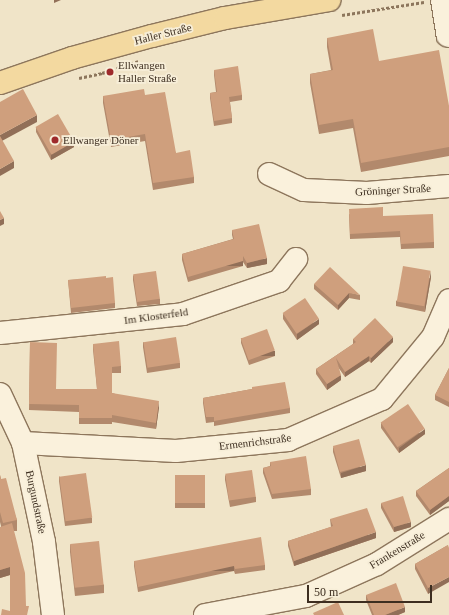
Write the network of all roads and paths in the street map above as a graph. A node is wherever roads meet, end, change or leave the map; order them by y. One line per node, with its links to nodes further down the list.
1 (436, 1): 2 (path); 3 (street)
2 (333, 8): 6 (main road, Haller Straße)
3 (448, 36)
4 (141, 60): 5 (path)
5 (74, 78)
6 (0, 84)
7 (269, 174): 8 (street, Gröninger Straße)
8 (449, 186)
9 (296, 259): 11 (street, Im Klosterfeld)
10 (449, 300): 13 (street, Ermenrichstraße)
11 (0, 333)
12 (0, 394): 13 (street, Burgundstraße)
13 (23, 443): 15 (street, Burgundstraße)
14 (449, 519): 16 (street, Frankenstraße)
15 (53, 615)
16 (205, 615)

